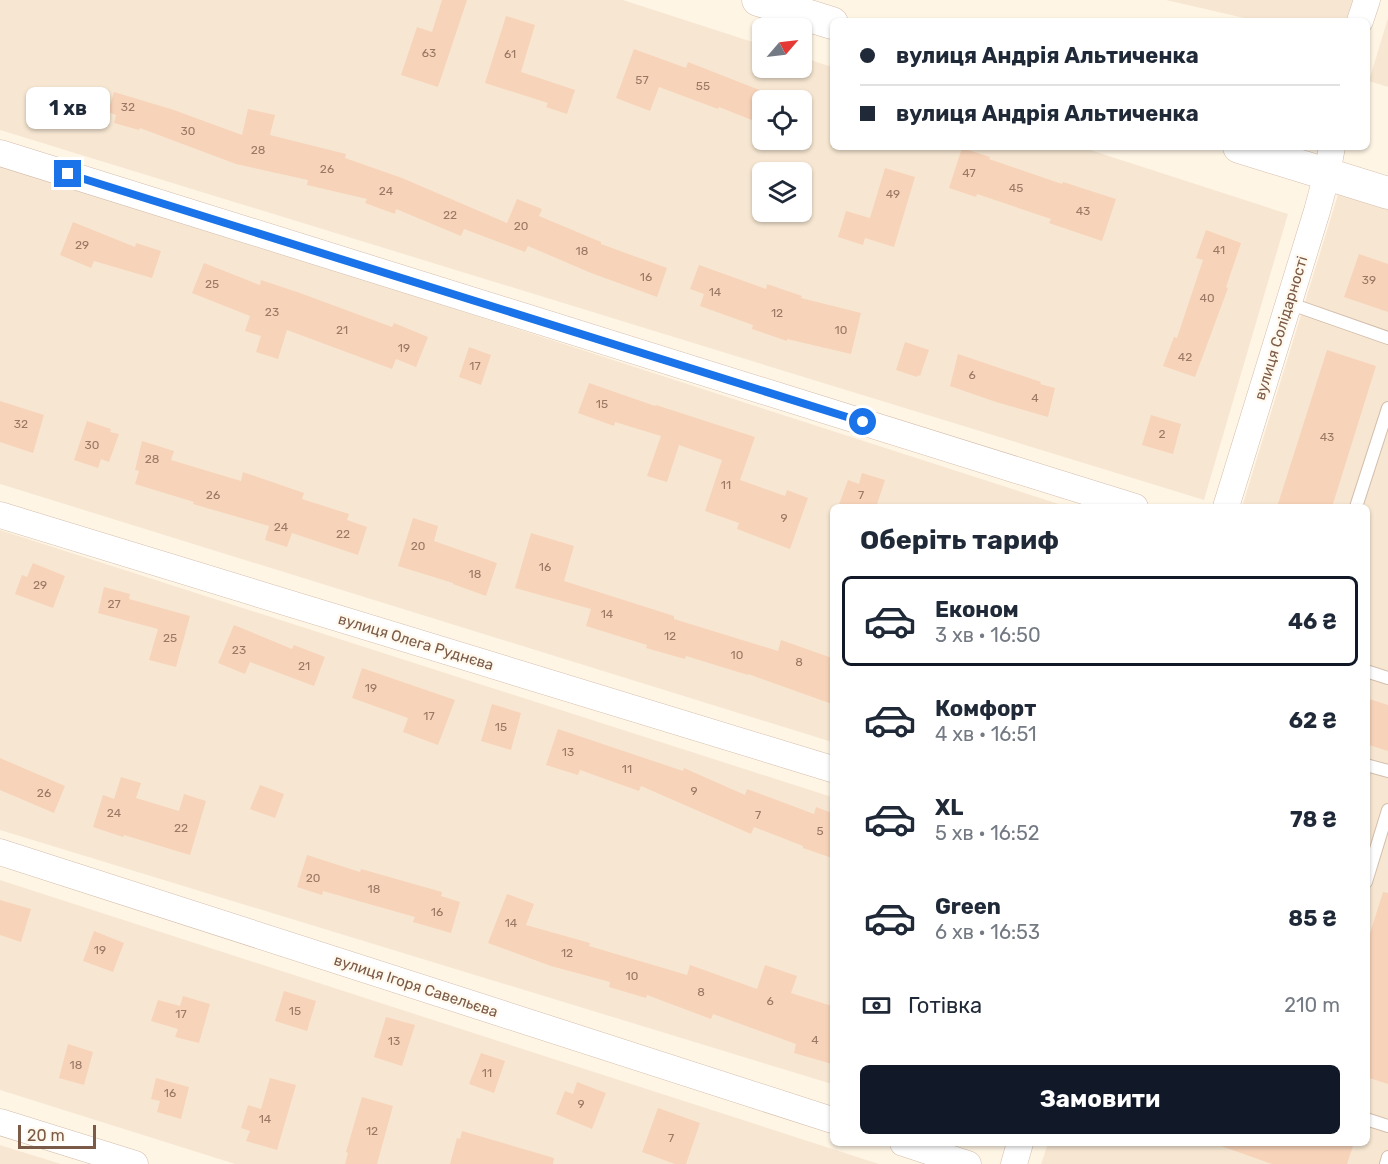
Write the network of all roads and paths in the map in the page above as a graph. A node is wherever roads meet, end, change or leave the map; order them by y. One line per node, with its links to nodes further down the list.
1 (758, 0): 4 (street)
2 (1367, 0): 3 (street)
3 (1361, 18)
4 (830, 22)
5 (1260, 150): 7 (street)
6 (0, 153): 12 (street)
7 (1329, 160): 8 (street); 9 (street, вулиця Солідарності)
8 (1388, 193)
9 (1288, 303): 10 (lane); 13 (street, вулиця Солідарності)
10 (1388, 338)
11 (1388, 408): 14 (lane)
12 (1125, 504)
13 (1227, 504)
14 (1357, 504)
15 (0, 514): 19 (street, вулиця Олега Руднєва)
16 (1370, 672): 17 (lane)
17 (1388, 678)
18 (1370, 766): 20 (lane)
19 (830, 769)
20 (1388, 771)
21 (1388, 810): 23 (lane)
22 (0, 852): 24 (street, вулиця Ігоря Савельєва)
23 (1370, 869)
24 (830, 1119)
25 (1370, 1120): 27 (lane)
26 (0, 1122): 30 (street)
27 (1388, 1126)
28 (912, 1146): 31 (street)
29 (1388, 1157): 32 (lane)
30 (135, 1164)
31 (968, 1164)
32 (1386, 1164)

